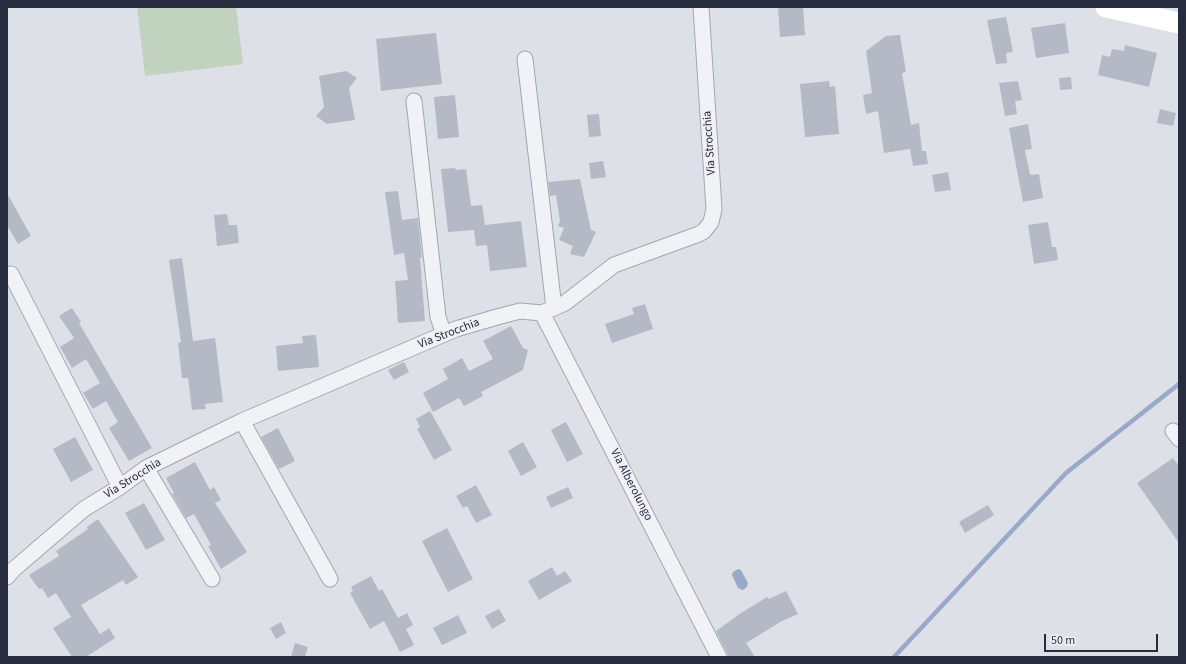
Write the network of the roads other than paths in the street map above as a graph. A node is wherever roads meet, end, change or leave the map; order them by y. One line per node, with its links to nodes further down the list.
1 (701, 7): 7 (street, Via Strocchia)
2 (1106, 7): 3 (street)
3 (1179, 23)
4 (525, 59): 7 (street)
5 (414, 101): 8 (street)
6 (11, 274): 11 (street)
7 (548, 311): 8 (street, Via Strocchia); 15 (street, Via Alberolungo)
8 (444, 334): 9 (street, Via Strocchia)
9 (242, 421): 10 (street, Via Strocchia); 14 (street)
10 (146, 468): 11 (street, Via Strocchia); 13 (street)
11 (120, 487): 12 (street, Via Strocchia)
12 (7, 577)
13 (212, 579)
14 (330, 579)
15 (719, 657)

